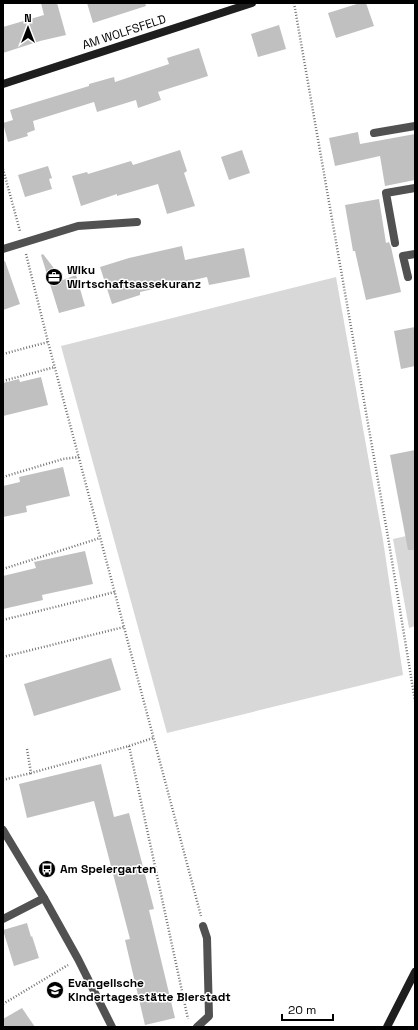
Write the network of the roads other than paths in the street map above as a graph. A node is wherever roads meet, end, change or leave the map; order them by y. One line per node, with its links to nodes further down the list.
1 (252, 3): 2 (street, AM WOLFSFELD)
2 (3, 84)
3 (415, 126): 4 (street)
4 (374, 133)
5 (415, 188): 7 (street)
6 (137, 222): 8 (street)
7 (395, 243)
8 (3, 249)
9 (415, 254): 10 (street)
10 (408, 277)
11 (3, 830): 12 (street)
12 (44, 898): 13 (street); 16 (street)
13 (3, 918)
14 (203, 926): 17 (street)
15 (415, 972): 18 (street)
16 (112, 1027)
17 (197, 1027)
18 (388, 1027)

